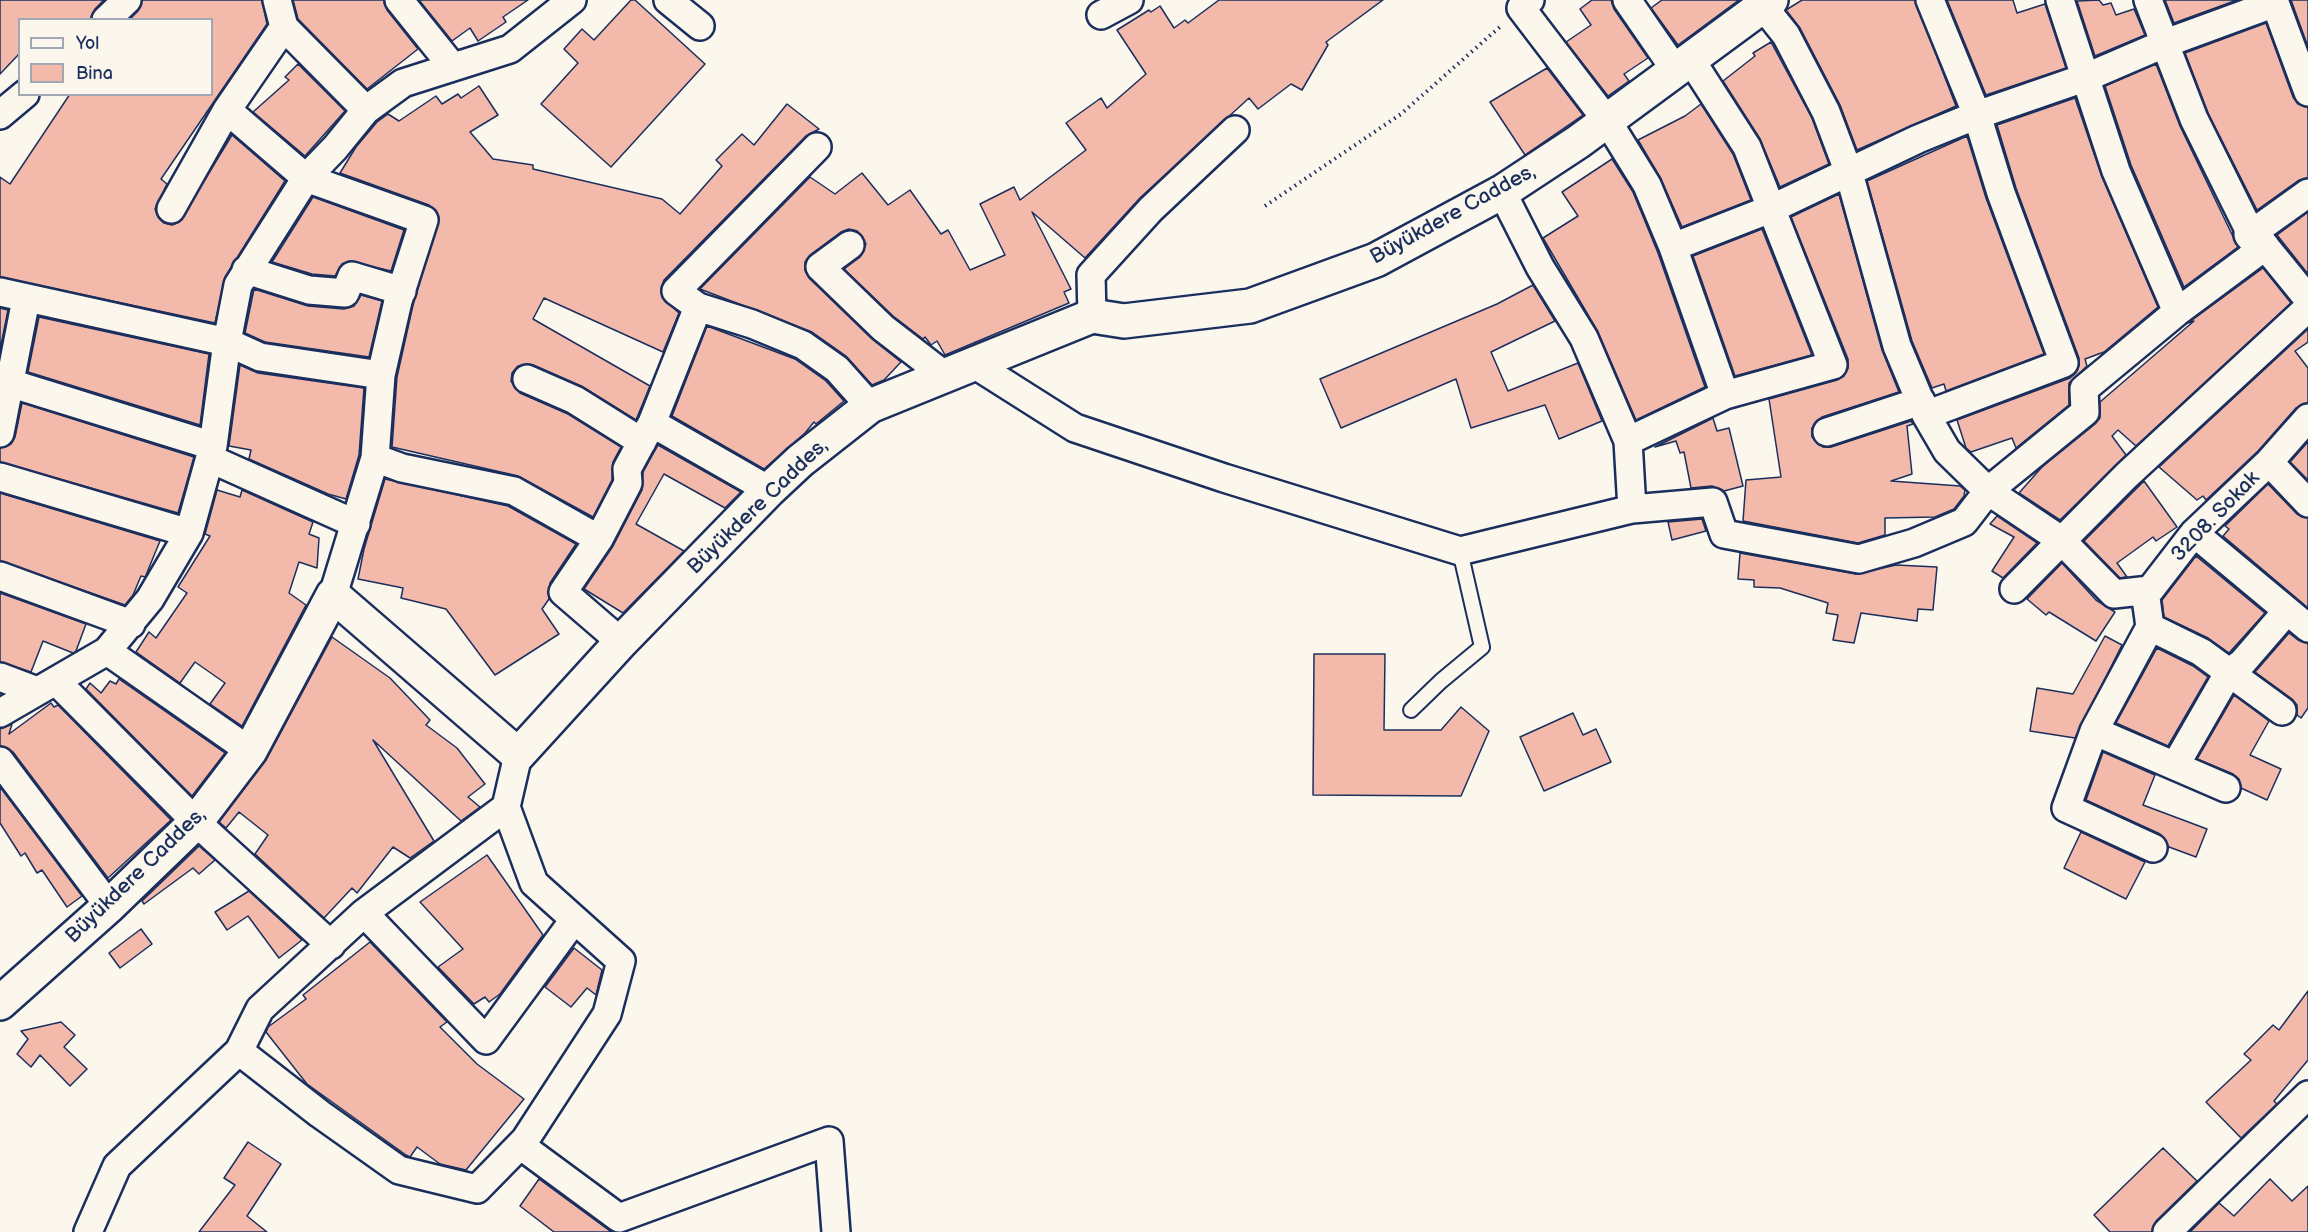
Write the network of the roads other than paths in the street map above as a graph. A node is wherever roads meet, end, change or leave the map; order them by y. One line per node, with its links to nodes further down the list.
1 (127, 0): 15 (street)
2 (277, 0): 17 (street)
3 (399, 0): 19 (street)
4 (668, 0): 16 (street)
5 (1129, 0): 14 (street)
6 (1627, 0): 20 (street)
7 (1930, 0): 27 (street)
8 (2060, 0): 21 (street)
9 (2148, 0): 18 (street)
10 (2274, 1): 18 (street); 22 (street)
11 (1764, 2): 20 (street, Büyükdere Caddes,); 31 (street)
12 (565, 3): 19 (street)
13 (1525, 4): 28 (street)
14 (1101, 15)
15 (108, 18)
16 (700, 26)
17 (284, 27): 24 (street); 25 (street)
18 (2166, 42): 21 (street); 37 (street)
19 (452, 66): 25 (street)
20 (1684, 66): 28 (street, Büyükdere Caddes,); 35 (street)
21 (2087, 77): 27 (street); 47 (street)
22 (2308, 92)
23 (23, 96): 26 (street)
24 (227, 110): 32 (street); 36 (street)
25 (366, 110): 32 (street)
26 (0, 115)
27 (1977, 115): 31 (street); 50 (street)
28 (1608, 122): 33 (street, Büyükdere Caddes,); 39 (street)
29 (1235, 130): 48 (street)
30 (817, 147): 45 (street)
31 (1849, 173): 35 (street); 59 (street)
32 (306, 178): 40 (street); 41 (street)
33 (1502, 192): 48 (street, Büyükdere Caddes,); 64 (street)
34 (2308, 193): 37 (street)
35 (1773, 208): 39 (street); 57 (street)
36 (171, 209)
37 (2257, 241): 44 (street); 47 (street)
38 (850, 245): 53 (street)
39 (1674, 246): 57 (street)
40 (246, 270): 41 (street); 49 (street)
41 (402, 291): 52 (street)
42 (0, 292): 43 (street)
43 (26, 299): 49 (street); 55 (street)
44 (2308, 299)
45 (698, 307): 58 (street); 61 (street)
46 (2308, 308): 77 (street)
47 (2178, 312): 56 (street)
48 (1092, 316): 51 (street, Büyükdere Caddes,)
49 (226, 342): 52 (street); 65 (street)
50 (2064, 363): 56 (street); 59 (street)
51 (974, 364): 53 (street, Büyükdere Caddes,); 78 (street)
52 (381, 375): 66 (street)
53 (944, 375): 58 (street, Büyükdere Caddes,)
54 (527, 380): 61 (street)
55 (5, 382): 63 (street); 65 (street)
56 (2084, 389): 70 (street)
57 (1725, 395): 64 (street)
58 (870, 406): 69 (street, Büyükdere Caddes,)
59 (1924, 408): 62 (street); 70 (street)
60 (2308, 418): 67 (street, 3208. Sokak)
61 (647, 432): 69 (street); 76 (street)
62 (1827, 432)
63 (0, 433)
64 (1628, 441): 72 (street)
65 (212, 453): 73 (street); 74 (street)
66 (375, 458): 73 (street); 76 (street)
67 (2269, 462): 71 (street); 75 (street, 3208. Sokak)
68 (0, 477): 74 (street)
69 (769, 490): 86 (street, Büyükdere Caddes,)
70 (1988, 491): 72 (street); 77 (street)
71 (2308, 503)
72 (1632, 509): 78 (street)
73 (356, 524): 82 (street)
74 (189, 533): 84 (street)
75 (2194, 533): 81 (street, 3208. Sokak); 83 (street)
76 (599, 538): 86 (street)
77 (2061, 540): 80 (street); 81 (street)
78 (1460, 551): 91 (lane)
79 (0, 576): 84 (street)
80 (2014, 589)
81 (2145, 591): 85 (street)
82 (333, 595): 95 (street, Büyükdere Caddes,); 96 (street)
83 (2300, 618): 88 (street)
84 (131, 624): 87 (street)
85 (2150, 627): 88 (street); 94 (street)
86 (621, 642): 96 (street, Büyükdere Caddes,)
87 (107, 651): 90 (street); 95 (street)
88 (2229, 672): 92 (street); 98 (street)
89 (0, 677): 90 (street)
90 (47, 686): 93 (street); 101 (street)
91 (1411, 710)
92 (2282, 711)
93 (0, 713)
94 (2094, 731): 98 (street); 102 (street)
95 (250, 751): 101 (street, Büyükdere Caddes,)
96 (518, 755): 100 (street)
97 (0, 761): 103 (street)
98 (2175, 766): 99 (street)
99 (2226, 788)
100 (506, 807): 104 (street); 105 (street)
101 (196, 822): 103 (street, Büyükdere Caddes,); 106 (street)
102 (2153, 848)
103 (109, 906): 107 (street, Büyükdere Caddes,)
104 (364, 913): 105 (street); 106 (street)
105 (574, 920): 110 (street)
106 (331, 945): 108 (street)
107 (0, 1003)
108 (239, 1051): 110 (street); 111 (street)
109 (2308, 1095): 113 (street)
110 (520, 1145): 112 (street)
111 (88, 1232)
112 (836, 1232)
113 (2167, 1232)

